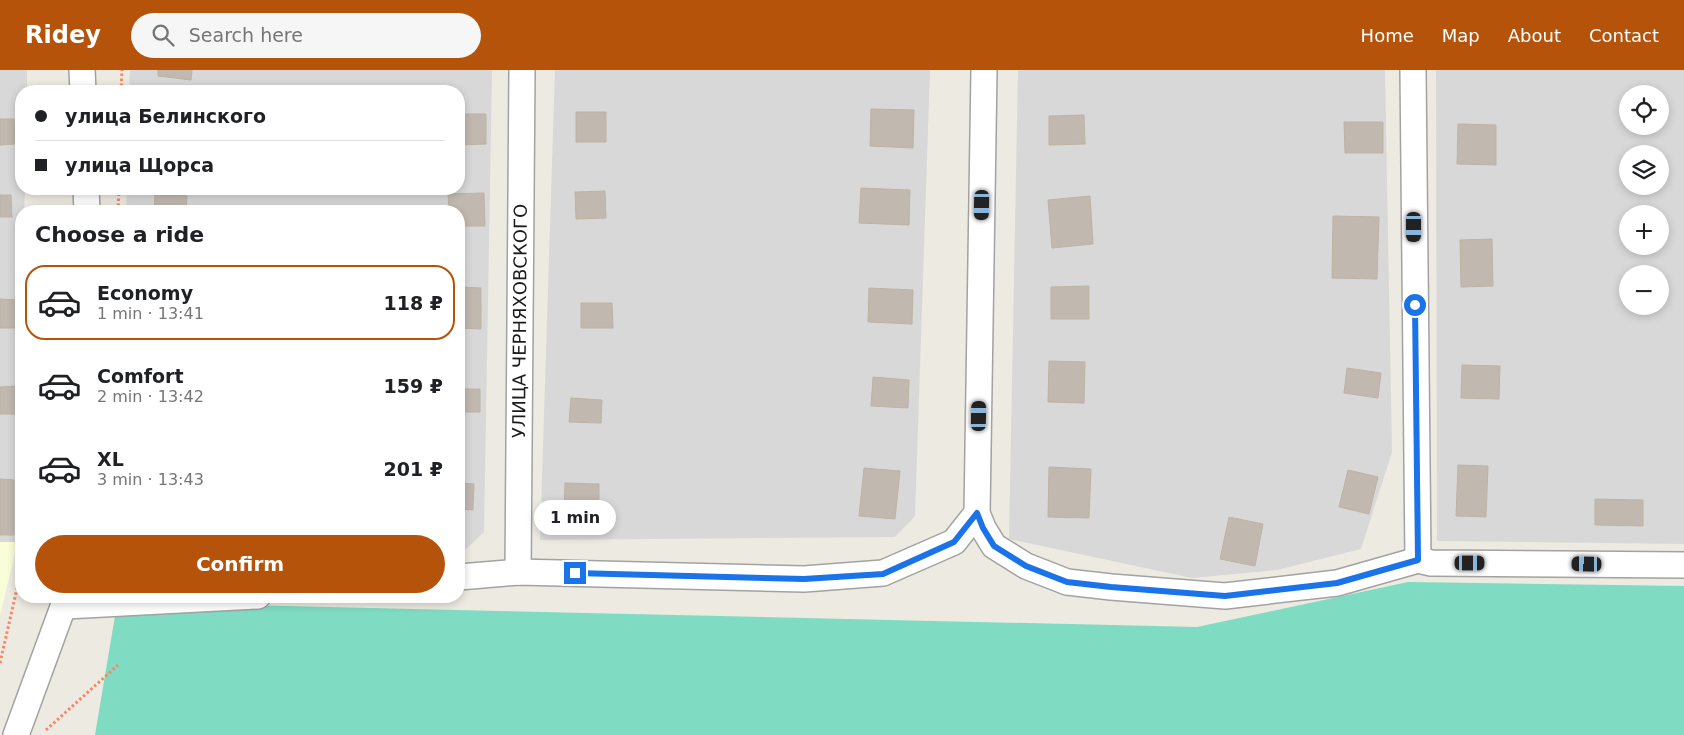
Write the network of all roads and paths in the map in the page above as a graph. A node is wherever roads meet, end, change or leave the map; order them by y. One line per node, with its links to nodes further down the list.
1 (82, 70): 6 (street)
2 (122, 70): 7 (path)
3 (522, 70): 11 (street, УЛИЦА ЧЕРНЯХОВСКОГО)
4 (984, 70): 8 (street)
5 (1413, 70): 9 (street)
6 (83, 85)
7 (121, 85)
8 (977, 513): 9 (street); 11 (street)
9 (1418, 560): 10 (street)
10 (1684, 565)
11 (518, 572): 12 (street)
12 (465, 576)
13 (15, 597): 15 (path)
14 (65, 603): 17 (street)
15 (0, 663)
16 (118, 665): 18 (path)
17 (16, 735)
18 (40, 735)

